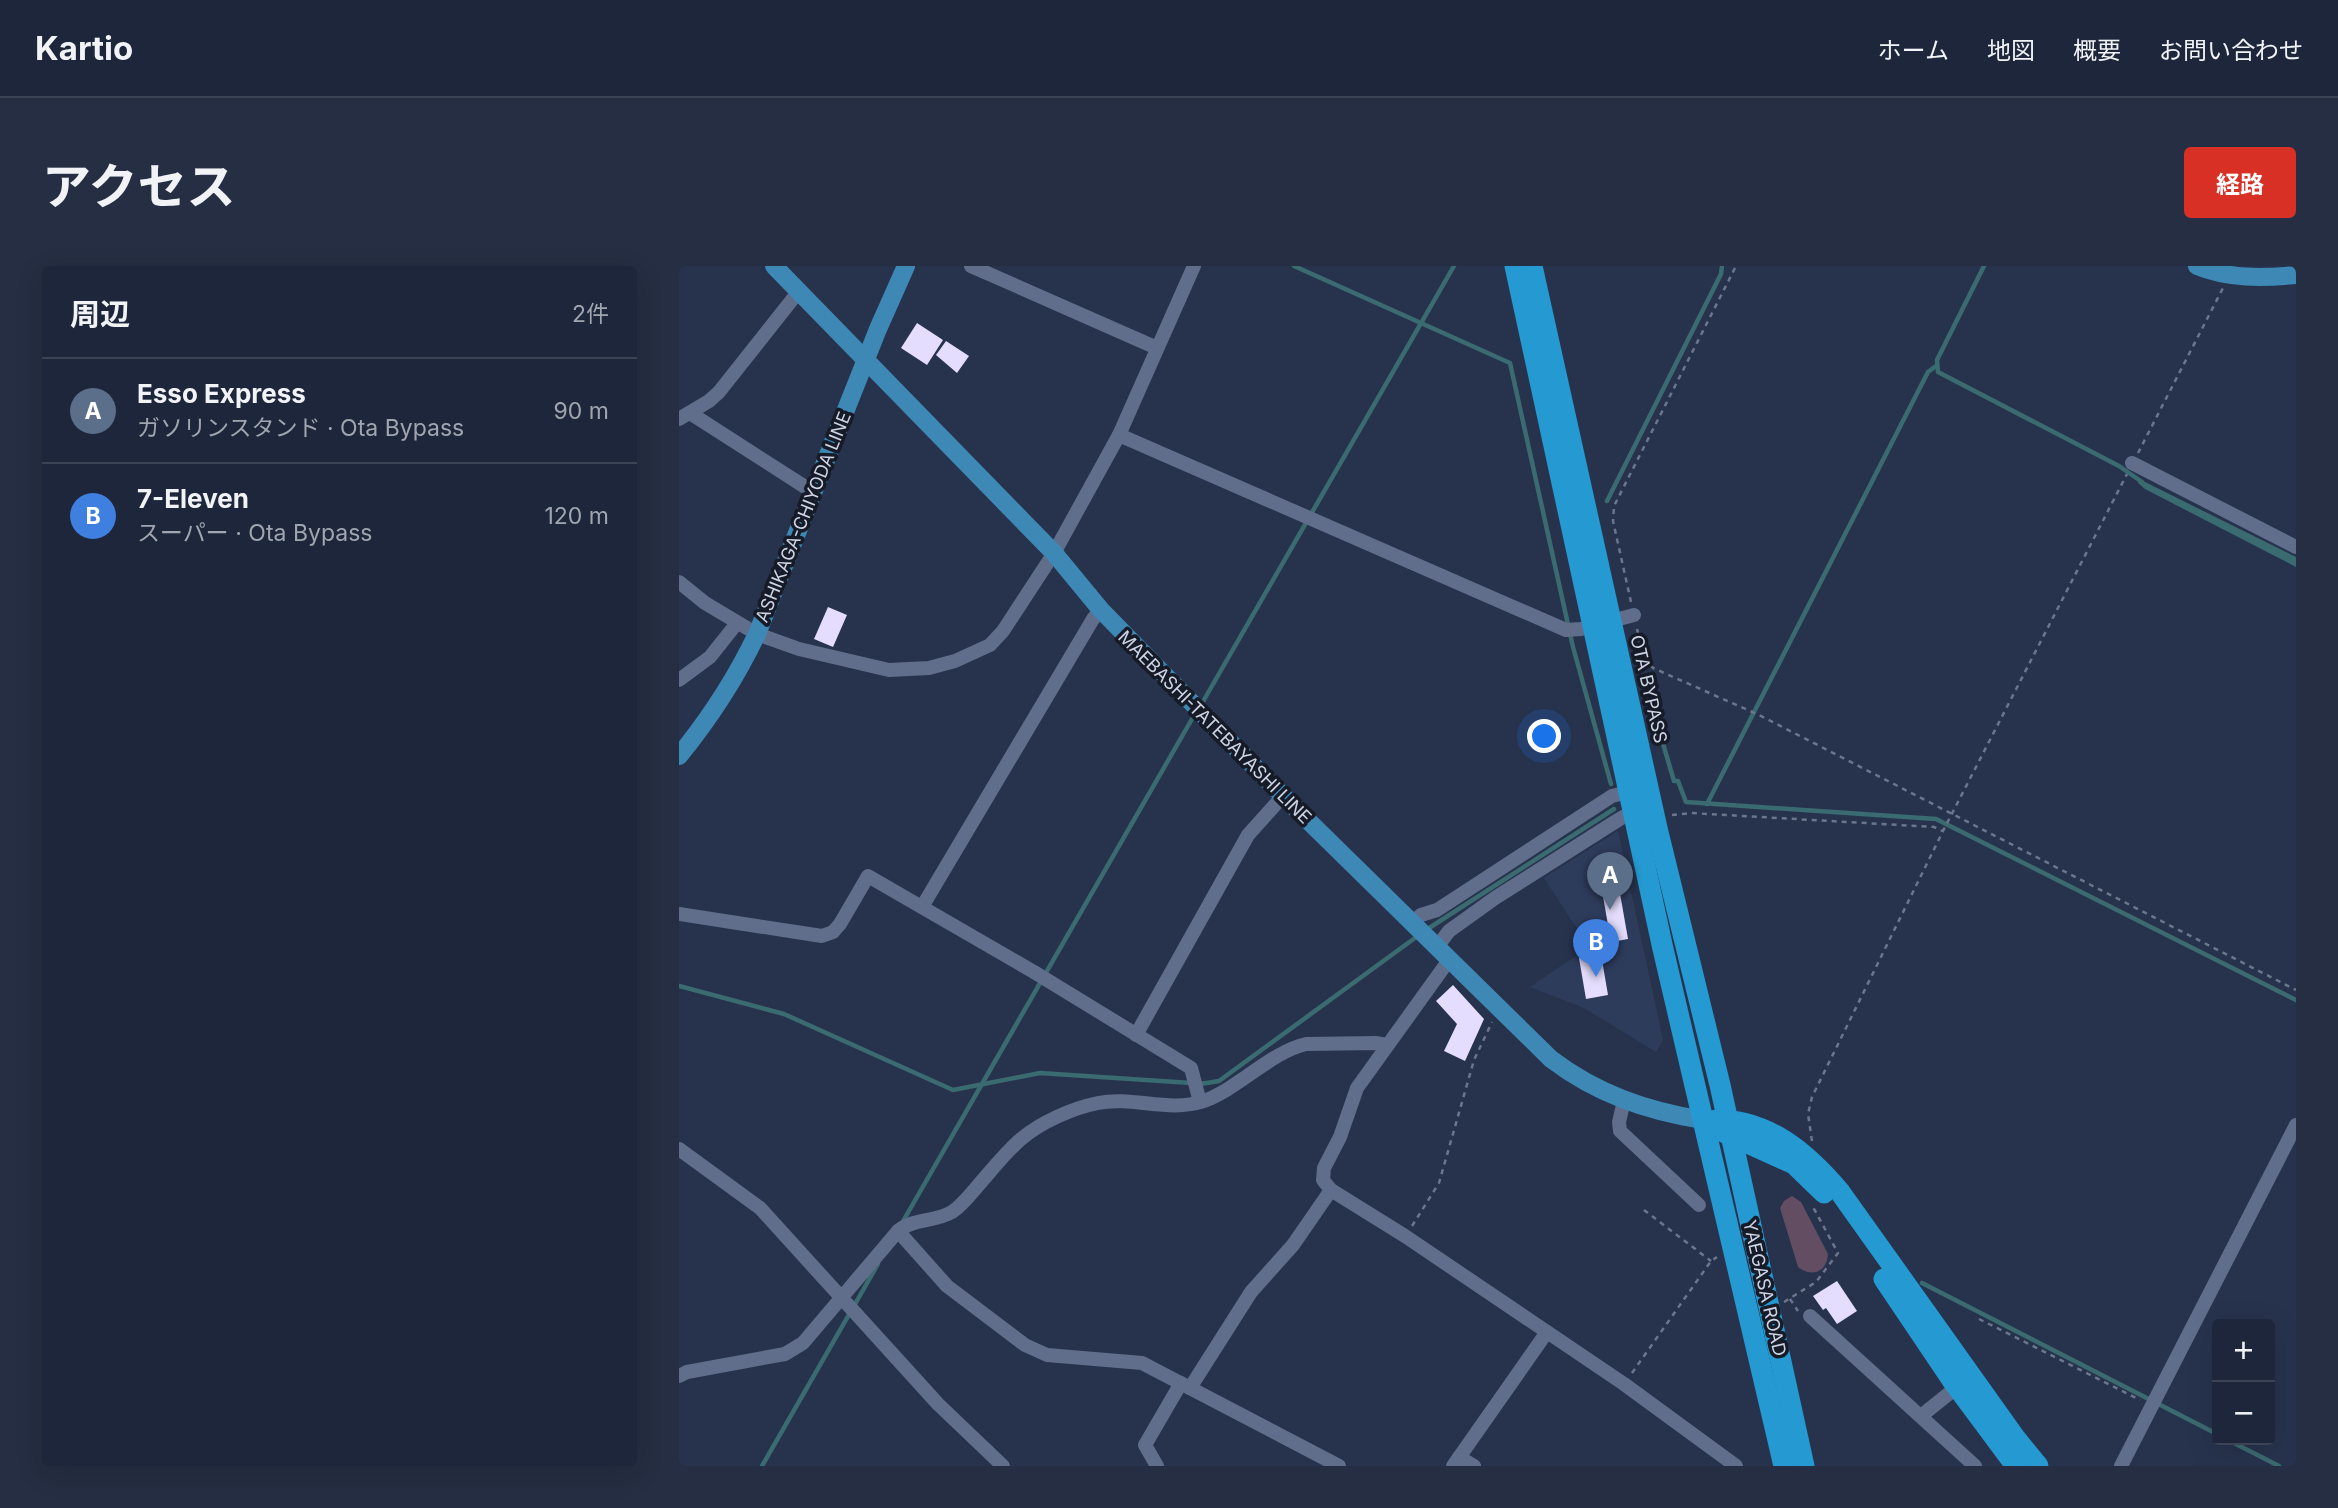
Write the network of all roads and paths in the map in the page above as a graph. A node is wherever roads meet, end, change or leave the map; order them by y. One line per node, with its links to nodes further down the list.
1 (906, 266): 13 (main road, ASHIKAGA-CHIYODA LINE)
2 (971, 266): 12 (street)
3 (1194, 266): 12 (street)
4 (1515, 266): 24 (highway, OTA BYPASS)
5 (1532, 266): 24 (highway, OTA BYPASS)
6 (1736, 266): 22 (path)
7 (2197, 266): 9 (main road)
8 (781, 269): 11 (main road, MAEBASHI-TATEBAYASHI LINE)
9 (2230, 275): 10 (main road); 16 (path)
10 (2296, 275)
11 (799, 291): 13 (main road, MAEBASHI-TATEBAYASHI LINE); 14 (street)
12 (1157, 348): 15 (street)
13 (866, 359): 17 (main road, ASHIKAGA-CHIYODA LINE); 19 (main road, MAEBASHI-TATEBAYASHI LINE)
14 (684, 416): 17 (street)
15 (1119, 435): 19 (street); 24 (street)
16 (2132, 463): 18 (street); 30 (path)
17 (813, 492): 25 (main road, ASHIKAGA-CHIYODA LINE)
18 (2296, 547)
19 (1054, 553): 21 (main road, MAEBASHI-TATEBAYASHI LINE); 25 (street)
20 (679, 582): 23 (street)
21 (1101, 610): 29 (main road, MAEBASHI-TATEBAYASHI LINE); 33 (street)
22 (1634, 615): 24 (street); 30 (path)
23 (737, 623): 25 (street); 26 (street)
24 (1602, 623): 28 (highway, OTA BYPASS); 31 (highway, OTA BYPASS)
25 (757, 634): 27 (main road, ASHIKAGA-CHIYODA LINE)
26 (679, 680)
27 (679, 756)
28 (1628, 792): 31 (highway, OTA BYPASS); 35 (street)
29 (1283, 796): 35 (main road, MAEBASHI-TATEBAYASHI LINE); 39 (street)
30 (1952, 816): 32 (path); 37 (path)
31 (1644, 817): 32 (path); 36 (street); 43 (highway, OTA BYPASS); 45 (highway, OTA BYPASS)
32 (1943, 831): 47 (path)
33 (922, 907): 34 (street); 39 (street)
34 (679, 914)
35 (1413, 924): 36 (main road, MAEBASHI-TATEBAYASHI LINE)
36 (1438, 949): 38 (main road, MAEBASHI-TATEBAYASHI LINE); 40 (street)
37 (2296, 990)
38 (1502, 1013): 42 (main road, MAEBASHI-TATEBAYASHI LINE); 53 (path)
39 (1136, 1035): 41 (street)
40 (1387, 1045): 41 (street); 48 (street)
41 (1199, 1096): 52 (street)
42 (1624, 1101): 43 (main road, MAEBASHI-TATEBAYASHI LINE); 49 (street)
43 (1703, 1120): 45 (highway); 74 (highway, YAEGASA ROAD)
44 (2296, 1125): 66 (street)
45 (1728, 1128): 47 (highway); 65 (highway); 75 (highway, YAEGASA ROAD)
46 (679, 1149): 56 (street)
47 (1811, 1159): 78 (highway)
48 (1331, 1190): 53 (street); 64 (street)
49 (1699, 1205)
50 (1812, 1206): 57 (path)
51 (1644, 1210): 55 (path)
52 (898, 1231): 56 (street); 64 (street)
53 (1405, 1236): 61 (street)
54 (1720, 1255): 55 (path)
55 (1711, 1261): 63 (path)
56 (843, 1297): 62 (street); 69 (street)
57 (1789, 1298): 58 (path); 59 (path)
58 (1782, 1304)
59 (1806, 1317): 67 (street)
60 (1979, 1319): 66 (path)
61 (1547, 1332): 63 (street); 68 (street)
62 (679, 1376)
63 (1624, 1384): 73 (street)
64 (1185, 1385): 70 (street); 71 (street)
65 (1957, 1387): 67 (street); 77 (highway)
66 (2152, 1406): 79 (street)
67 (1921, 1416): 76 (street)
68 (1456, 1461): 72 (street)
69 (1003, 1466)
70 (1157, 1466)
71 (1339, 1466)
72 (1474, 1466)
73 (1736, 1466)
74 (1784, 1466)
75 (1804, 1466)
76 (1975, 1466)
77 (2016, 1466)
78 (2038, 1466)
79 (2121, 1466)

